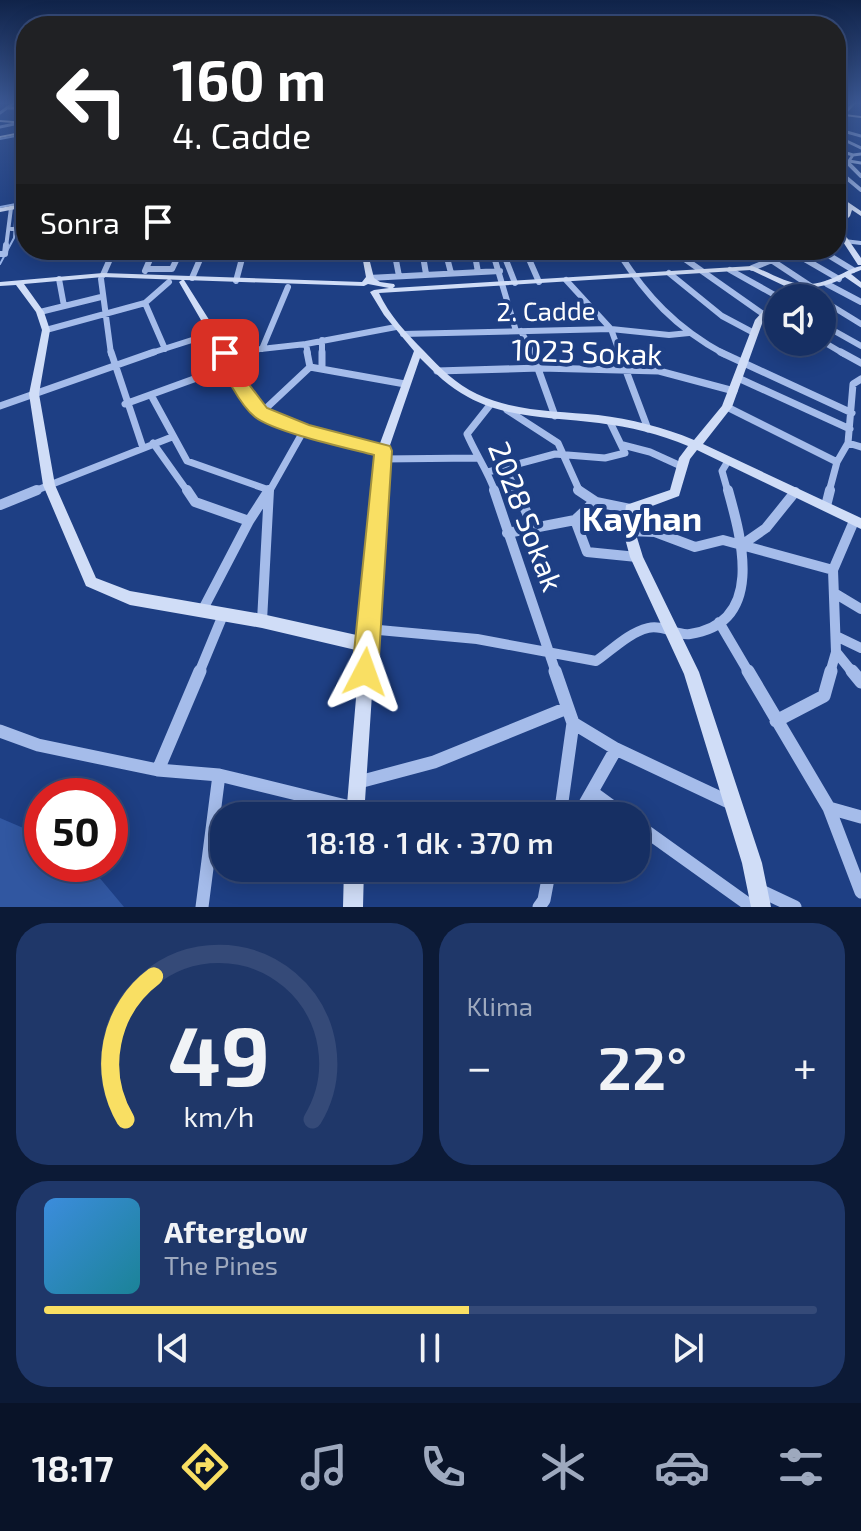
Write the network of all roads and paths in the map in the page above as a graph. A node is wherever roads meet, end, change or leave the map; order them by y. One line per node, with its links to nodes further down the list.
1 (861, 151): 4 (street)
2 (846, 157): 4 (street)
3 (846, 157): 4 (street)
4 (850, 158): 5 (street); 6 (street)
5 (861, 163)
6 (860, 176)
7 (16, 214): 9 (street)
8 (16, 230): 9 (street)
9 (11, 231): 10 (street); 11 (street)
10 (0, 237)
11 (2, 254)
12 (110, 260): 42 (street)
13 (150, 260): 36 (street)
14 (176, 260): 36 (street)
15 (198, 260): 44 (street)
16 (242, 260): 46 (street)
17 (366, 260): 58 (street)
18 (396, 260): 41 (street)
19 (424, 260): 39 (street)
20 (448, 260): 37 (street)
21 (476, 260): 35 (street)
22 (496, 260): 32 (street)
23 (505, 260): 50 (street)
24 (529, 260): 48 (street)
25 (623, 260): 40 (street)
26 (684, 260): 33 (street)
27 (772, 260): 30 (street); 54 (street)
28 (819, 260): 34 (street)
29 (835, 260): 34 (street)
30 (752, 268): 31 (street); 53 (street)
31 (730, 270): 33 (street); 60 (street)
32 (500, 271): 35 (street); 52 (street)
33 (698, 271): 38 (street); 66 (street)
34 (852, 271): 55 (street); 56 (street)
35 (478, 272): 37 (street)
36 (144, 273): 42 (street); 44 (street)
37 (451, 273): 39 (street)
38 (669, 273): 40 (street); 78 (street)
39 (426, 274): 41 (street)
40 (632, 275): 45 (street); 77 (street)
41 (399, 276): 58 (street)
42 (102, 277): 43 (street); 47 (street); 61 (street)
43 (59, 279): 49 (street); 64 (street)
44 (187, 280): 46 (street); 47 (street); 57 (street); 76 (street)
45 (566, 280): 48 (street); 71 (street)
46 (236, 281): 58 (street)
47 (169, 282): 63 (street)
48 (539, 282): 50 (street)
49 (19, 283): 51 (street); 67 (street)
50 (515, 283): 52 (street)
51 (0, 284)
52 (502, 284): 58 (street); 74 (street)
53 (790, 284)
54 (808, 284)
55 (827, 284)
56 (861, 286)
57 (288, 287): 58 (street); 83 (street)
58 (373, 288): 73 (street)
59 (836, 289): 62 (street)
60 (764, 290)
61 (101, 297): 64 (street); 68 (street)
62 (861, 302)
63 (145, 303): 68 (street); 82 (street)
64 (64, 306): 67 (street)
65 (836, 309): 70 (street)
66 (764, 311)
67 (40, 312): 72 (street)
68 (102, 314): 72 (street); 89 (street)
69 (764, 314): 78 (street)
70 (861, 324)
71 (611, 329): 74 (street, 2. Cadde); 77 (street, 2. Cadde); 94 (street)
72 (46, 330): 101 (street)
73 (400, 331): 74 (street, 2. Cadde); 79 (street, 2. Cadde); 85 (street)
74 (519, 331): 93 (street)
75 (836, 332): 81 (street)
76 (214, 333): 82 (street); 86 (street)
77 (689, 333): 87 (street)
78 (754, 333): 87 (street)
79 (322, 340): 80 (street, 2. Cadde); 92 (street)
80 (306, 344): 83 (street, 2. Cadde); 91 (street)
81 (861, 346)
82 (165, 349): 89 (street)
83 (262, 349): 86 (street, 2. Cadde)
84 (836, 349): 88 (street)
85 (418, 352): 95 (street); 98 (street)
86 (225, 353): 90 (street)
87 (744, 362): 96 (street); 109 (street)
88 (861, 363)
89 (114, 364): 101 (street); 103 (street)
90 (227, 367): 102 (street); 108 (street)
91 (310, 367): 92 (street); 108 (street)
92 (322, 368): 98 (street)
93 (540, 368): 94 (street, 1023 Sokak); 95 (street, 1023 Sokak); 110 (street)
94 (628, 369): 99 (street, 1023 Sokak); 112 (street)
95 (437, 371): 104 (street)
96 (738, 378): 99 (street); 113 (street)
97 (861, 379): 100 (street)
98 (405, 384): 122 (street)
99 (734, 391): 106 (street)
100 (857, 392): 109 (street)
101 (34, 394): 105 (street); 130 (street)
102 (151, 395): 103 (street); 115 (street)
103 (125, 404): 121 (street)
104 (490, 405): 107 (street); 124 (street, 2028 Sokak)
105 (0, 406)
106 (727, 407): 119 (street); 126 (street)
107 (507, 410): 110 (street); 123 (street)
108 (261, 413): 114 (street)
109 (852, 413): 113 (street)
110 (555, 416): 111 (street)
111 (610, 422): 112 (street); 118 (street)
112 (648, 429): 119 (street)
113 (850, 429): 117 (street)
114 (304, 430): 122 (street); 131 (street)
115 (172, 437): 116 (street); 131 (street)
116 (153, 443): 121 (street); 138 (street)
117 (848, 443): 120 (street); 126 (street)
118 (623, 445): 123 (street); 128 (street)
119 (697, 447): 125 (street); 128 (street)
120 (861, 447)
121 (143, 448): 130 (street)
122 (383, 455): 124 (street); 152 (street)
123 (565, 457): 127 (street); 133 (street)
124 (477, 458): 129 (street, 2028 Sokak)
125 (728, 461): 132 (street); 143 (street)
126 (837, 462): 135 (street)
127 (504, 466): 129 (street); 140 (street)
128 (683, 467): 136 (street)
129 (488, 472): 142 (street, 2028 Sokak)
130 (49, 485): 134 (street); 148 (street)
131 (269, 490): 138 (street); 150 (street)
132 (795, 492): 135 (street); 143 (street)
133 (594, 502): 136 (street); 137 (street)
134 (0, 505)
135 (826, 506): 139 (street)
136 (630, 509): 141 (street)
137 (575, 520): 140 (street); 144 (street)
138 (249, 521): 148 (street)
139 (858, 522): 145 (street)
140 (534, 528): 142 (street)
141 (629, 531): 143 (street); 144 (street)
142 (507, 533): 158 (street, 2028 Sokak)
143 (743, 544): 145 (street); 151 (street)
144 (637, 557): 153 (street)
145 (833, 570): 146 (street)
146 (836, 594): 147 (street); 154 (street)
147 (861, 609)
148 (202, 612): 149 (street)
149 (223, 615): 150 (street); 165 (street)
150 (262, 621): 155 (street)
151 (719, 622): 153 (street); 161 (street)
152 (368, 629): 155 (street); 158 (street)
153 (674, 633): 158 (street); 174 (street)
154 (836, 636): 156 (street); 157 (street)
155 (367, 645): 167 (street)
156 (861, 648)
157 (836, 652): 159 (street); 161 (street)
158 (550, 653): 160 (street, 2028 Sokak)
159 (861, 682)
160 (567, 708): 162 (street, 2028 Sokak); 167 (street)
161 (776, 721): 175 (street)
162 (573, 723): 164 (street); 171 (street)
163 (0, 731): 165 (street)
164 (616, 749): 168 (street); 174 (street)
165 (158, 770): 166 (street)
166 (219, 775): 169 (street); 183 (street)
167 (359, 782): 170 (street)
168 (592, 792): 172 (street); 173 (street)
169 (318, 802)
170 (356, 802)
171 (562, 802)
172 (586, 802)
173 (606, 802)
174 (731, 803): 180 (street)
175 (829, 808): 176 (street); 181 (street)
176 (861, 817)
177 (650, 834): 185 (street)
178 (354, 882): 184 (street)
179 (548, 882): 182 (street)
180 (757, 889): 186 (street); 187 (street)
181 (861, 892)
182 (545, 905)
183 (202, 907)
184 (353, 907)
185 (752, 907)
186 (761, 907)
187 (795, 907)

